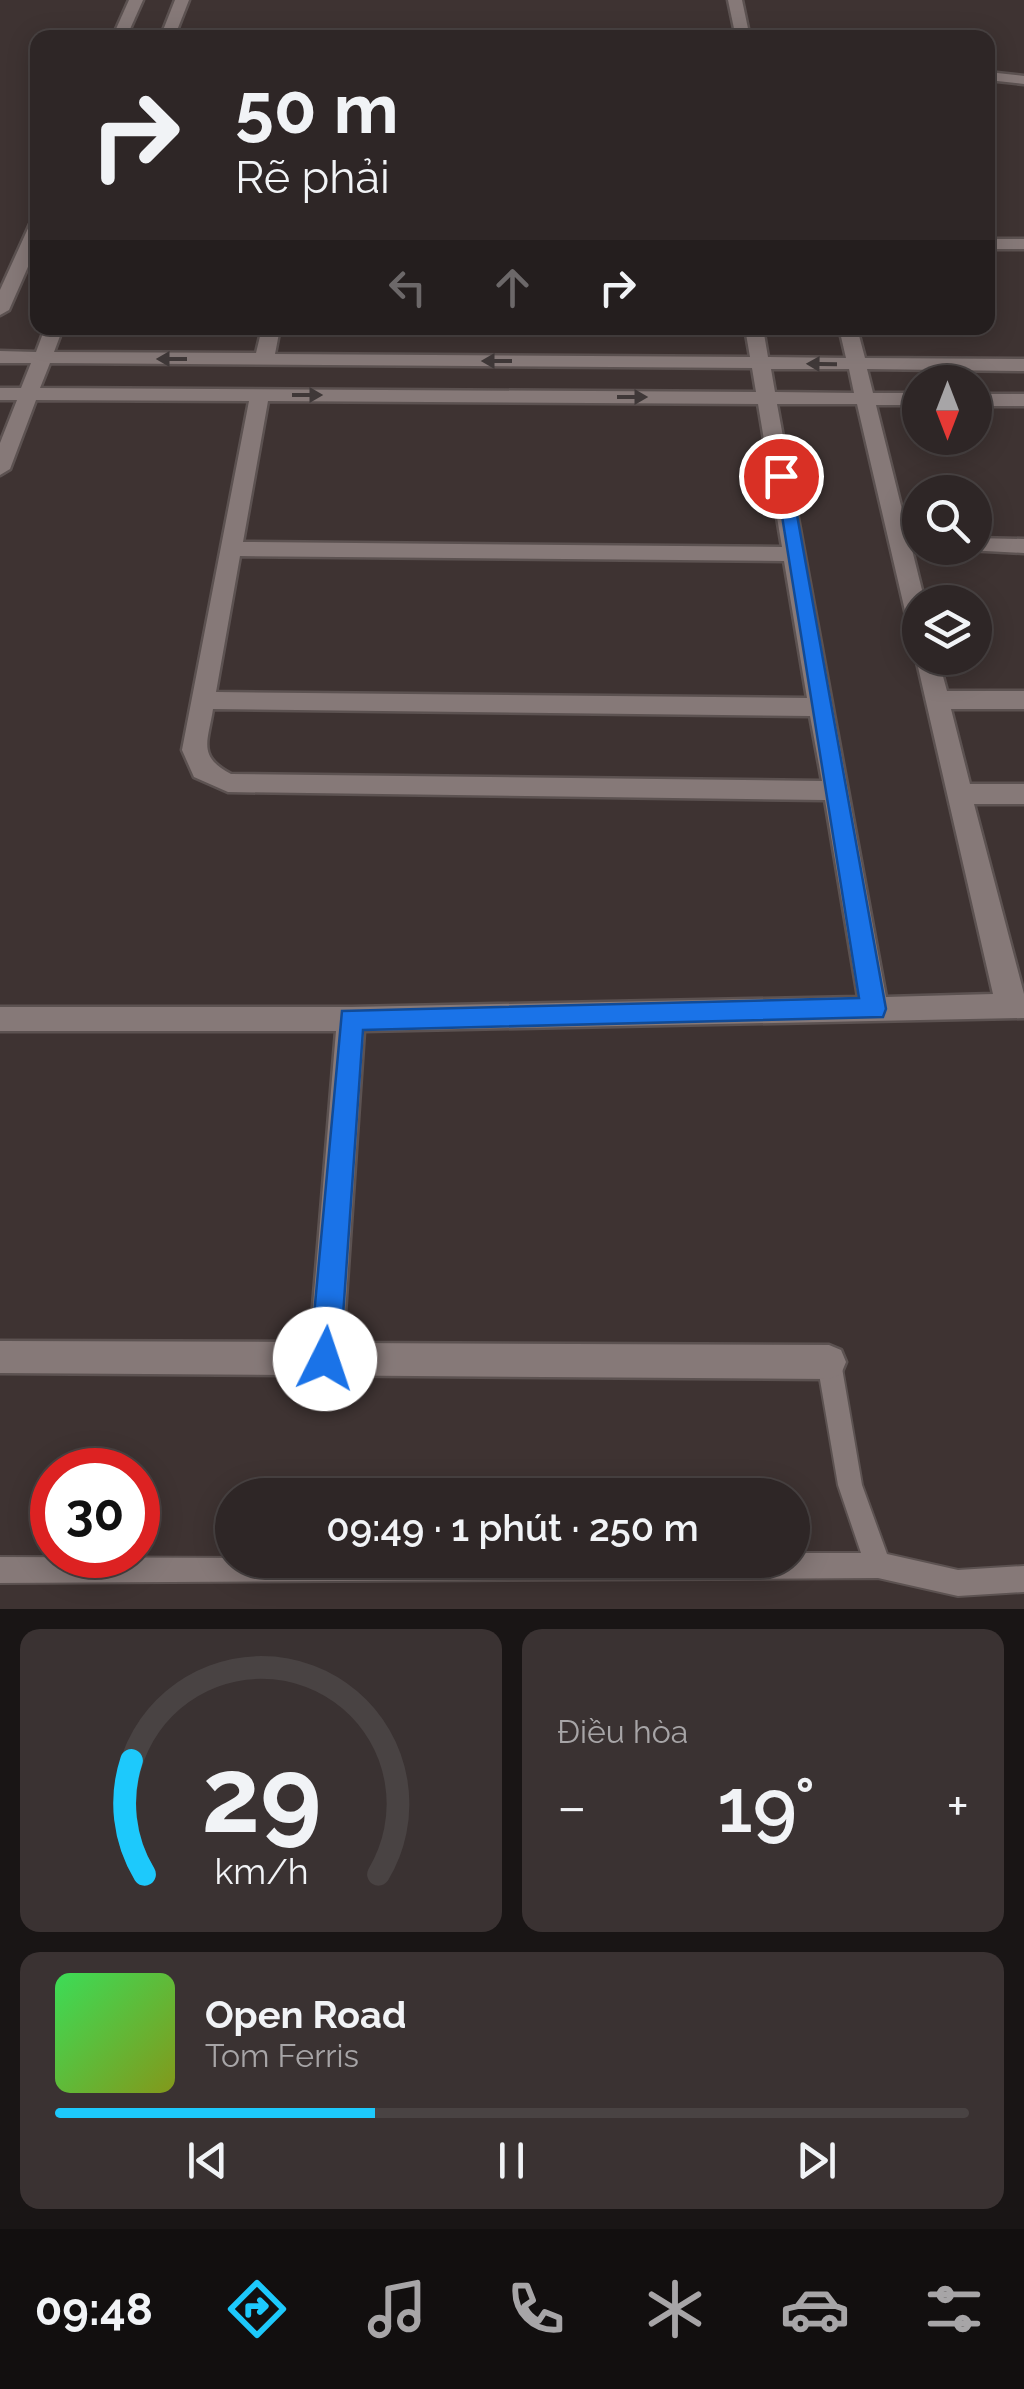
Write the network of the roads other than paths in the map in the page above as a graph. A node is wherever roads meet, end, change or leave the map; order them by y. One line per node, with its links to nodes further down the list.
1 (136, 0): 4 (street)
2 (182, 0): 5 (street)
3 (735, 0): 6 (street)
4 (123, 30)
5 (170, 30)
6 (741, 30)
7 (995, 77): 8 (street)
8 (1024, 80)
9 (30, 242): 12 (street)
10 (995, 244): 11 (street)
11 (1024, 244)
12 (0, 310)
13 (51, 335): 18 (street)
14 (269, 335): 19 (street)
15 (755, 335): 20 (street)
16 (850, 335): 21 (street)
17 (0, 358): 18 (street)
18 (42, 358): 19 (street, one-way to 18); 24 (street)
19 (264, 360): 20 (street, one-way to 19)
20 (760, 364): 21 (street, one-way to 20); 26 (street)
21 (857, 365): 22 (street); 27 (street)
22 (1024, 365)
23 (0, 394): 24 (street)
24 (28, 394): 25 (street); 31 (street)
25 (260, 395): 26 (street, one-way to 26); 35 (street)
26 (768, 398): 27 (street); 36 (street)
27 (864, 398): 28 (street); 32 (street)
28 (902, 399)
29 (992, 400): 30 (street)
30 (1024, 400)
31 (0, 468)
32 (902, 519)
33 (992, 545): 34 (street)
34 (1024, 546)
35 (231, 550): 36 (street); 38 (street)
36 (794, 554): 41 (street)
37 (931, 675): 39 (street)
38 (202, 700): 41 (street); 42 (street)
39 (937, 700): 40 (street); 43 (street)
40 (1024, 700)
41 (821, 707): 42 (street)
42 (836, 792): 46 (street)
43 (960, 794): 44 (street); 45 (street)
44 (1024, 794)
45 (1017, 1006): 46 (street)
46 (874, 1009): 48 (street)
47 (0, 1018): 48 (street)
48 (351, 1019): 50 (street)
49 (0, 1357): 50 (street)
50 (325, 1359): 51 (street)
51 (828, 1362): 52 (lane)
52 (878, 1564): 53 (lane); 54 (lane)
53 (0, 1570)
54 (1024, 1579)

